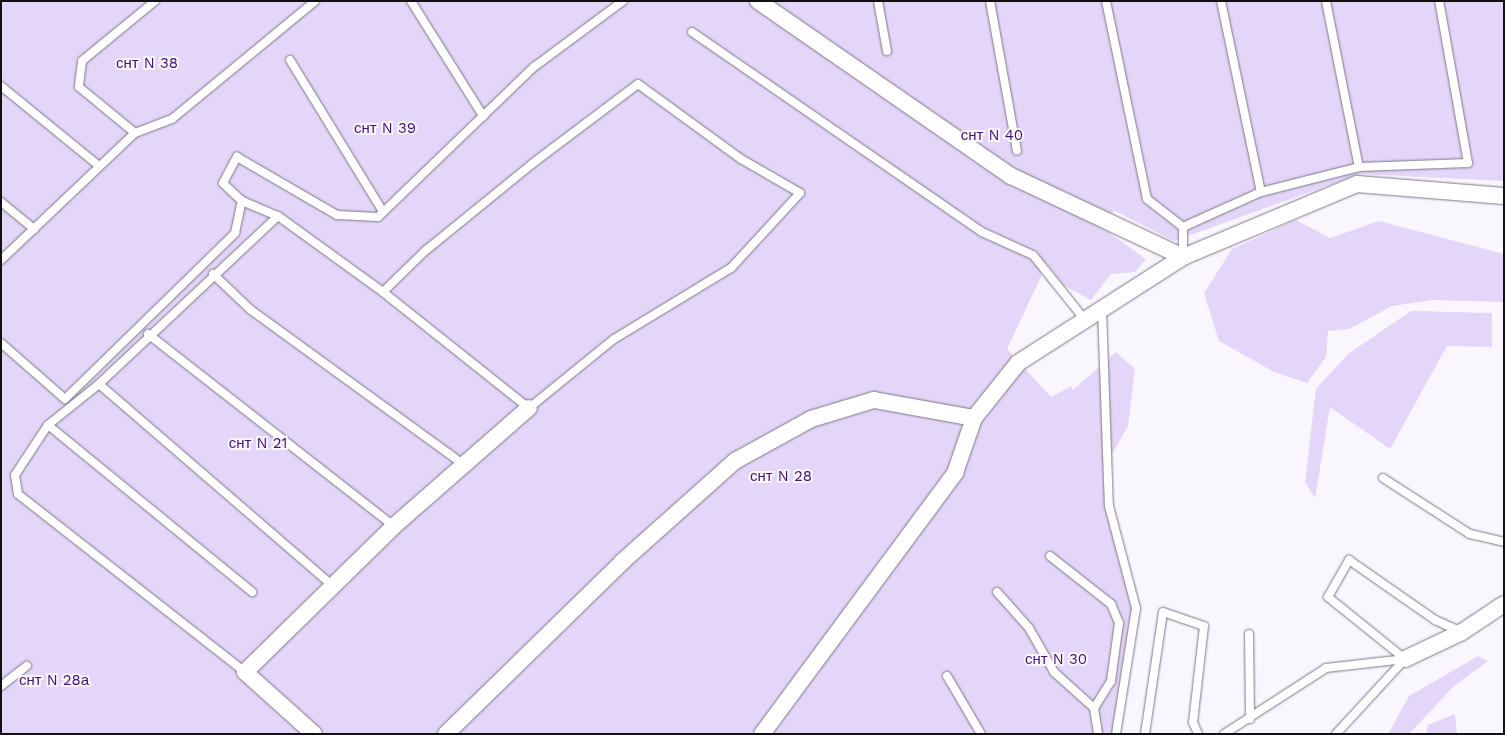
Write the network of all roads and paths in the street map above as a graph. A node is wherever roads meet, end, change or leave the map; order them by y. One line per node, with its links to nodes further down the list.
1 (155, 1): 17 (lane)
2 (315, 1): 17 (lane)
3 (411, 1): 16 (lane)
4 (624, 1): 16 (lane)
5 (758, 1): 29 (street)
6 (878, 1): 13 (lane)
7 (990, 1): 18 (lane)
8 (1106, 1): 27 (lane)
9 (1221, 1): 21 (lane)
10 (1326, 1): 20 (lane)
11 (1439, 1): 20 (lane)
12 (692, 32): 34 (lane)
13 (887, 51)
14 (290, 60): 25 (lane)
15 (1, 86): 19 (lane)
16 (483, 116): 25 (lane)
17 (135, 133): 19 (lane)
18 (1017, 151)
19 (99, 166): 28 (lane)
20 (1359, 167): 21 (lane)
21 (1261, 192): 27 (lane)
22 (1504, 196): 29 (street)
23 (242, 201): 25 (lane); 26 (lane); 36 (lane)
24 (1, 202): 28 (lane)
25 (384, 212)
26 (278, 216): 31 (lane); 32 (lane)
27 (1183, 227): 29 (lane)
28 (34, 228): 30 (lane)
29 (1183, 257): 33 (street)
30 (1, 260)
31 (213, 274): 35 (lane); 41 (lane)
32 (383, 292): 38 (lane); 38 (lane)
33 (1102, 309): 34 (street); 64 (lane)
34 (1085, 320): 39 (street)
35 (148, 334): 37 (lane); 43 (lane)
36 (1, 343)
37 (98, 384): 40 (lane); 46 (lane)
38 (530, 408): 41 (street)
39 (974, 418): 60 (street); 61 (street)
40 (48, 425): 47 (lane); 54 (lane)
41 (463, 464): 43 (street)
42 (1383, 478): 44 (lane)
43 (394, 526): 46 (street)
44 (1504, 542)
45 (1050, 556): 57 (lane)
46 (332, 585): 54 (street)
47 (252, 592)
48 (997, 592): 57 (lane)
49 (1504, 604): 50 (street)
50 (1462, 632): 52 (street); 52 (lane)
51 (1249, 634): 58 (lane)
52 (1405, 659): 58 (lane); 68 (lane)
53 (27, 666): 56 (lane)
54 (245, 672): 59 (street)
55 (947, 676): 62 (lane)
56 (1, 686)
57 (1094, 708): 63 (lane)
58 (1250, 719): 67 (lane)
59 (314, 734)
60 (446, 734)
61 (762, 734)
62 (981, 734)
63 (1098, 734)
64 (1116, 734)
65 (1145, 734): 66 (lane)
66 (1198, 734)
67 (1224, 734)
68 (1336, 734)

